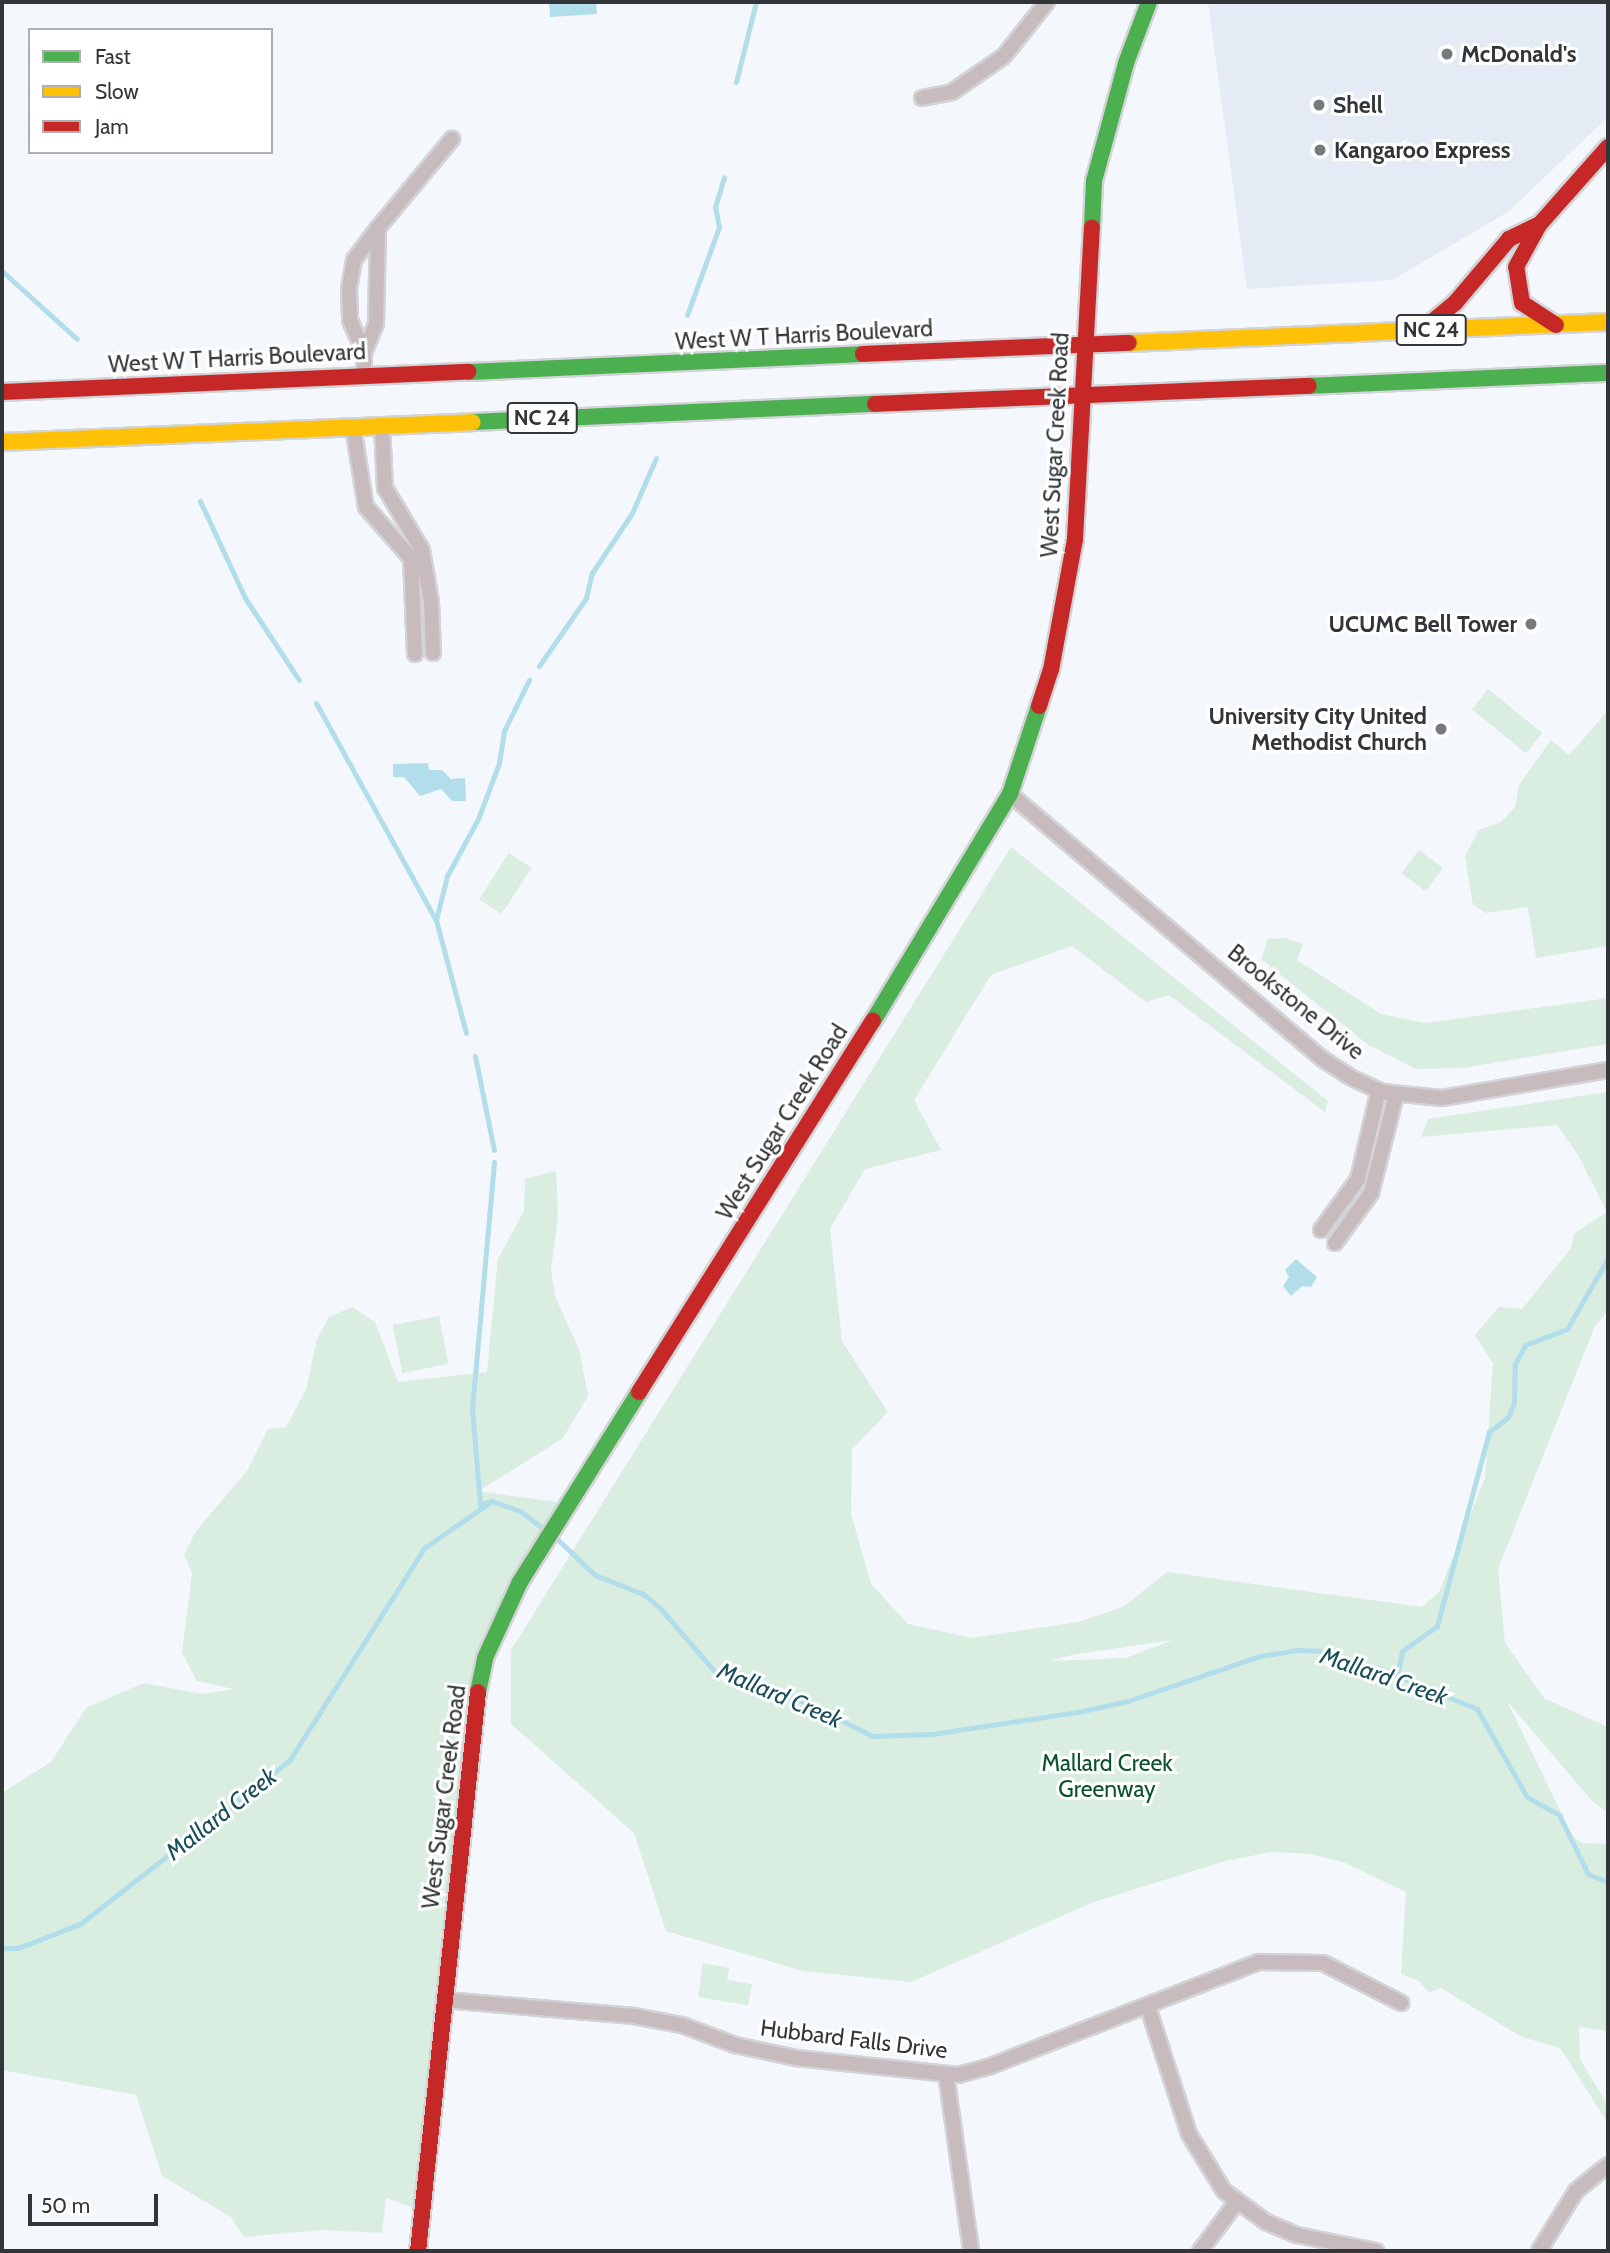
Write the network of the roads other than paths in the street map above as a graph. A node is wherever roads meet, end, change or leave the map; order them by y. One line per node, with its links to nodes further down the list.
1 (1047, 2): 3 (street)
2 (1149, 2): 11 (main road, West Sugar Creek Road)
3 (922, 98)
4 (452, 139): 7 (street)
5 (1608, 147): 6 (main road)
6 (1539, 225): 9 (main road); 10 (main road)
7 (378, 228): 12 (street); 12 (street)
8 (1608, 323): 9 (main road, West W T Harris Boulevard / NC 24)
9 (1556, 325): 10 (main road, West W T Harris Boulevard / NC 24)
10 (1421, 331): 11 (main road, West W T Harris Boulevard / NC 24)
11 (1084, 346): 14 (main road, West W T Harris Boulevard / NC 24); 16 (main road, West Sugar Creek Road)
12 (364, 353): 14 (street)
13 (1608, 373): 16 (main road, NC 24)
14 (364, 375): 15 (main road, West W T Harris Boulevard / NC 24)
15 (2, 392)
16 (1083, 396): 17 (main road, NC 24); 22 (main road, West Sugar Creek Road)
17 (382, 425): 18 (main road, NC 24); 20 (street)
18 (353, 426): 19 (main road, NC 24); 21 (street)
19 (2, 442)
20 (433, 653)
21 (415, 654)
22 (1010, 794): 24 (street, Brookstone Drive); 28 (main road, West Sugar Creek Road)
23 (1608, 1070): 25 (street, Brookstone Drive)
24 (1379, 1090): 25 (street, Brookstone Drive); 26 (street)
25 (1396, 1095): 27 (street)
26 (1321, 1230)
27 (1335, 1242)
28 (444, 2000): 31 (street, Hubbard Falls Drive); 35 (main road, West Sugar Creek Road)
29 (1401, 2003): 30 (street, Hubbard Falls Drive)
30 (1148, 2007): 31 (street, Hubbard Falls Drive); 33 (street)
31 (946, 2074): 34 (street)
32 (1608, 2165): 38 (street)
33 (1236, 2203): 36 (street); 37 (street)
34 (971, 2250)
35 (418, 2251)
36 (1200, 2251)
37 (1376, 2251)
38 (1539, 2251)

